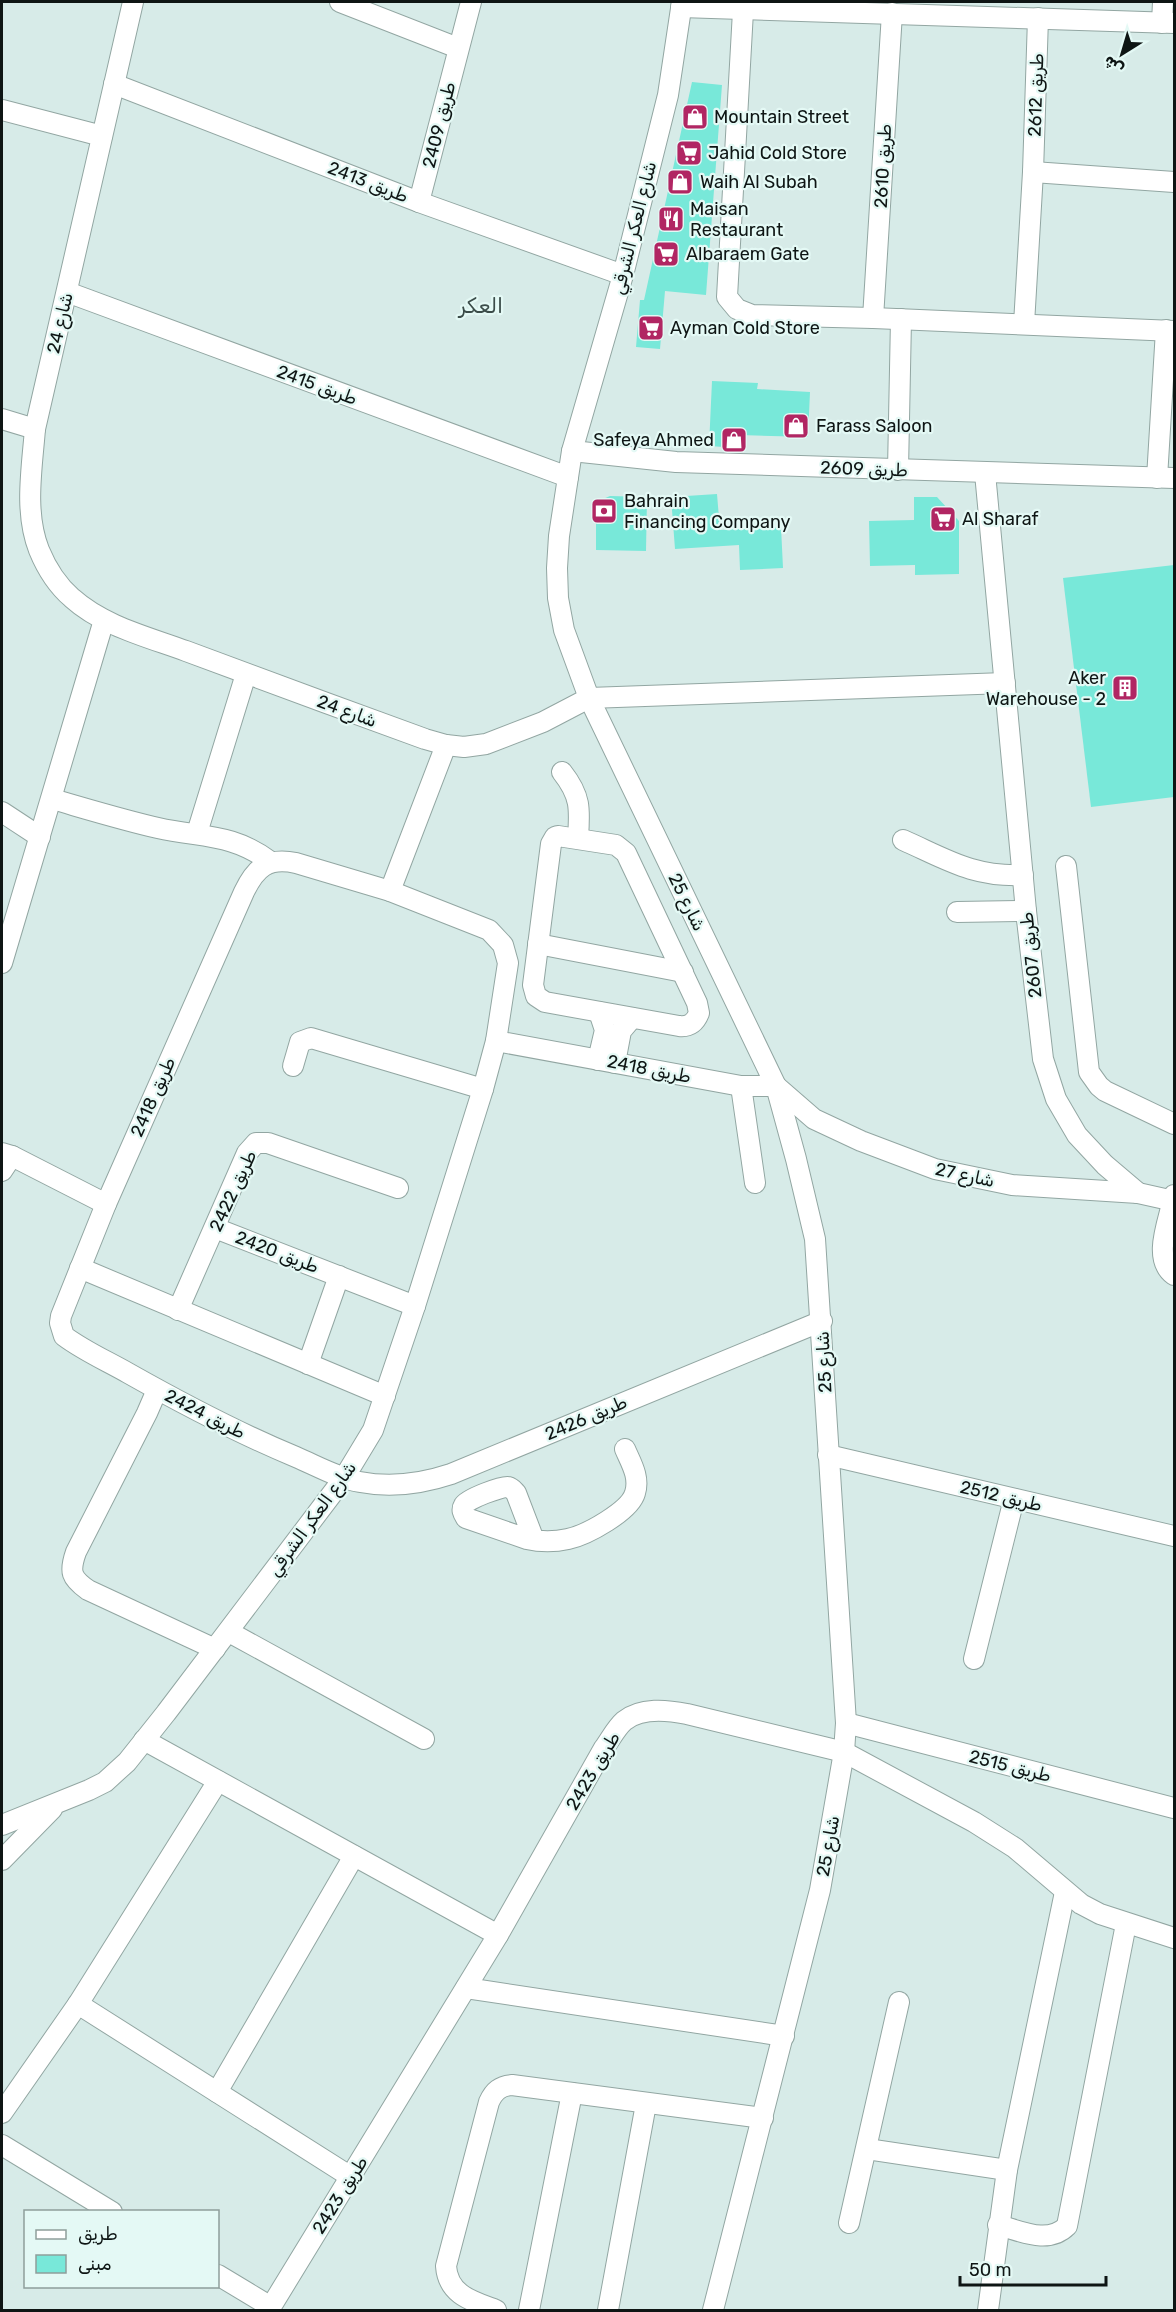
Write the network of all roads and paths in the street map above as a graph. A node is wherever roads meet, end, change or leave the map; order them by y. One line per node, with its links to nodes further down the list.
1 (131, 2): 11 (street, شارع 24)
2 (340, 2): 10 (street)
3 (471, 2): 10 (street, طريق 2409)
4 (1163, 2): 9 (street)
5 (682, 4): 6 (street); 17 (street, شارع العكر الشرقي)
6 (743, 11): 7 (street); 19 (street)
7 (892, 13): 8 (street); 19 (street, طريق 2610)
8 (1038, 18): 9 (street); 14 (street, طريق 2612)
9 (1168, 23)
10 (458, 48): 16 (street, طريق 2409)
11 (114, 84): 13 (street, شارع 24); 16 (street, طريق 2413)
12 (2, 110): 13 (street)
13 (102, 136): 18 (street, شارع 24)
14 (1033, 172): 15 (street); 21 (street, طريق 2612)
15 (1174, 182)
16 (419, 202): 17 (street, طريق 2413)
17 (623, 275): 25 (street, شارع العكر الشرقي)
18 (67, 292): 24 (street, شارع 24); 28 (street, طريق 2415)
19 (873, 318): 20 (street)
20 (901, 319): 21 (street); 26 (street)
21 (1024, 324): 22 (street)
22 (1170, 330): 29 (street, طريق 2609)
23 (2, 419): 24 (street)
24 (35, 429): 30 (street, شارع 24)
25 (572, 452): 26 (street, طريق 2609); 28 (street, شارع 25)
26 (898, 470): 27 (street, طريق 2609)
27 (985, 473): 29 (street, طريق 2609); 32 (street, طريق 2607)
28 (568, 477): 33 (street, شارع 25)
29 (1166, 478)
30 (104, 620): 31 (street, شارع 24); 36 (street)
31 (246, 674): 34 (street, شارع 24); 38 (street)
32 (1005, 683): 33 (street); 44 (street, طريق 2607)
33 (589, 698): 34 (street, شارع 24); 57 (street, شارع 25)
34 (446, 745): 45 (street)
35 (562, 772): 40 (street)
36 (52, 799): 38 (street); 39 (street)
37 (2, 812): 39 (street)
38 (197, 833): 42 (street)
39 (40, 837): 49 (street)
40 (578, 838): 48 (street); 50 (street)
41 (903, 840): 44 (street)
42 (271, 862): 45 (street); 65 (street, طريق 2418)
43 (1066, 866): 59 (street)
44 (1023, 875): 46 (street, طريق 2607)
45 (390, 891): 53 (street)
46 (1026, 911): 47 (street); 63 (street, طريق 2607)
47 (957, 912)
48 (538, 944): 50 (street); 51 (street)
49 (2, 963)
50 (683, 972): 52 (street)
51 (600, 1012): 52 (street); 54 (street)
52 (632, 1018): 54 (street)
53 (496, 1041): 54 (street, طريق 2418); 58 (street, شارع العكر الشرقي)
54 (607, 1061): 56 (street, طريق 2418)
55 (293, 1066): 58 (street)
56 (741, 1086): 57 (street, طريق 2418); 61 (street)
57 (776, 1086): 63 (street, شارع 27); 72 (street, شارع 25)
58 (483, 1089): 70 (street, شارع العكر الشرقي)
59 (1174, 1124)
60 (5, 1160): 65 (street)
61 (755, 1183)
62 (398, 1188): 66 (street, طريق 2422)
63 (1138, 1193): 64 (street, شارع 27)
64 (1174, 1199): 68 (street)
65 (106, 1204): 67 (street, طريق 2418)
66 (215, 1228): 69 (street, طريق 2420); 71 (street, طريق 2422)
67 (80, 1268): 71 (street); 73 (street, طريق 2418)
68 (1174, 1275)
69 (339, 1276): 70 (street, طريق 2420); 74 (street, طريق 2420)
70 (415, 1306): 76 (street, شارع العكر الشرقي)
71 (178, 1310): 74 (street)
72 (822, 1321): 78 (street, شارع 25); 79 (street, طريق 2426)
73 (70, 1341): 75 (street, طريق 2424)
74 (308, 1364): 76 (street)
75 (157, 1390): 80 (street, طريق 2424); 86 (street)
76 (385, 1396): 80 (street, شارع العكر الشرقي)
77 (625, 1449): 84 (street)
78 (828, 1455): 82 (street, طريق 2512); 88 (street, شارع 25)
79 (484, 1461): 80 (street, طريق 2426); 81 (street)
80 (344, 1478): 85 (street, شارع العكر الشرقي)
81 (496, 1490): 84 (street); 84 (street)
82 (1014, 1499): 83 (street, طريق 2512); 87 (street)
83 (1174, 1536)
84 (534, 1540)
85 (229, 1632): 86 (street, شارع العكر الشرقي); 89 (street)
86 (216, 1649): 90 (street, شارع العكر الشرقي)
87 (974, 1659)
88 (846, 1724): 91 (street, شارع 25); 94 (street, طريق 2515)
89 (424, 1739)
90 (144, 1740): 92 (street); 93 (street, شارع العكر الشرقي)
91 (844, 1752): 98 (street, طريق 2423); 100 (street, طريق 2423); 105 (street, شارع 25)
92 (218, 1781): 96 (street); 104 (street)
93 (58, 1803): 95 (street); 97 (street, شارع العكر الشرقي)
94 (1174, 1808)
95 (2, 1825)
96 (354, 1856): 100 (street); 106 (street)
97 (2, 1860)
98 (1065, 1892): 99 (street, طريق 2423); 113 (street)
99 (1126, 1924): 101 (street, طريق 2423); 117 (street)
100 (498, 1935): 102 (street, طريق 2423)
101 (1174, 1938)
102 (466, 1988): 105 (street); 114 (street, طريق 2423)
103 (899, 2002): 112 (street)
104 (78, 2004): 106 (street); 109 (street)
105 (784, 2036): 110 (street, شارع 25)
106 (217, 2092): 114 (street)
107 (572, 2093): 108 (street); 120 (street); 121 (street)
108 (646, 2103): 110 (street); 122 (street)
109 (2, 2114)
110 (763, 2118): 123 (street, شارع 25)
111 (2, 2145): 115 (street)
112 (867, 2149): 113 (street); 116 (street)
113 (1007, 2170): 117 (street)
114 (351, 2177): 119 (street, طريق 2423)
115 (110, 2210)
116 (849, 2223)
117 (998, 2225): 124 (street)
118 (219, 2276): 119 (street)
119 (270, 2309)
120 (496, 2310)
121 (529, 2310)
122 (608, 2310)
123 (713, 2310)
124 (988, 2310)

